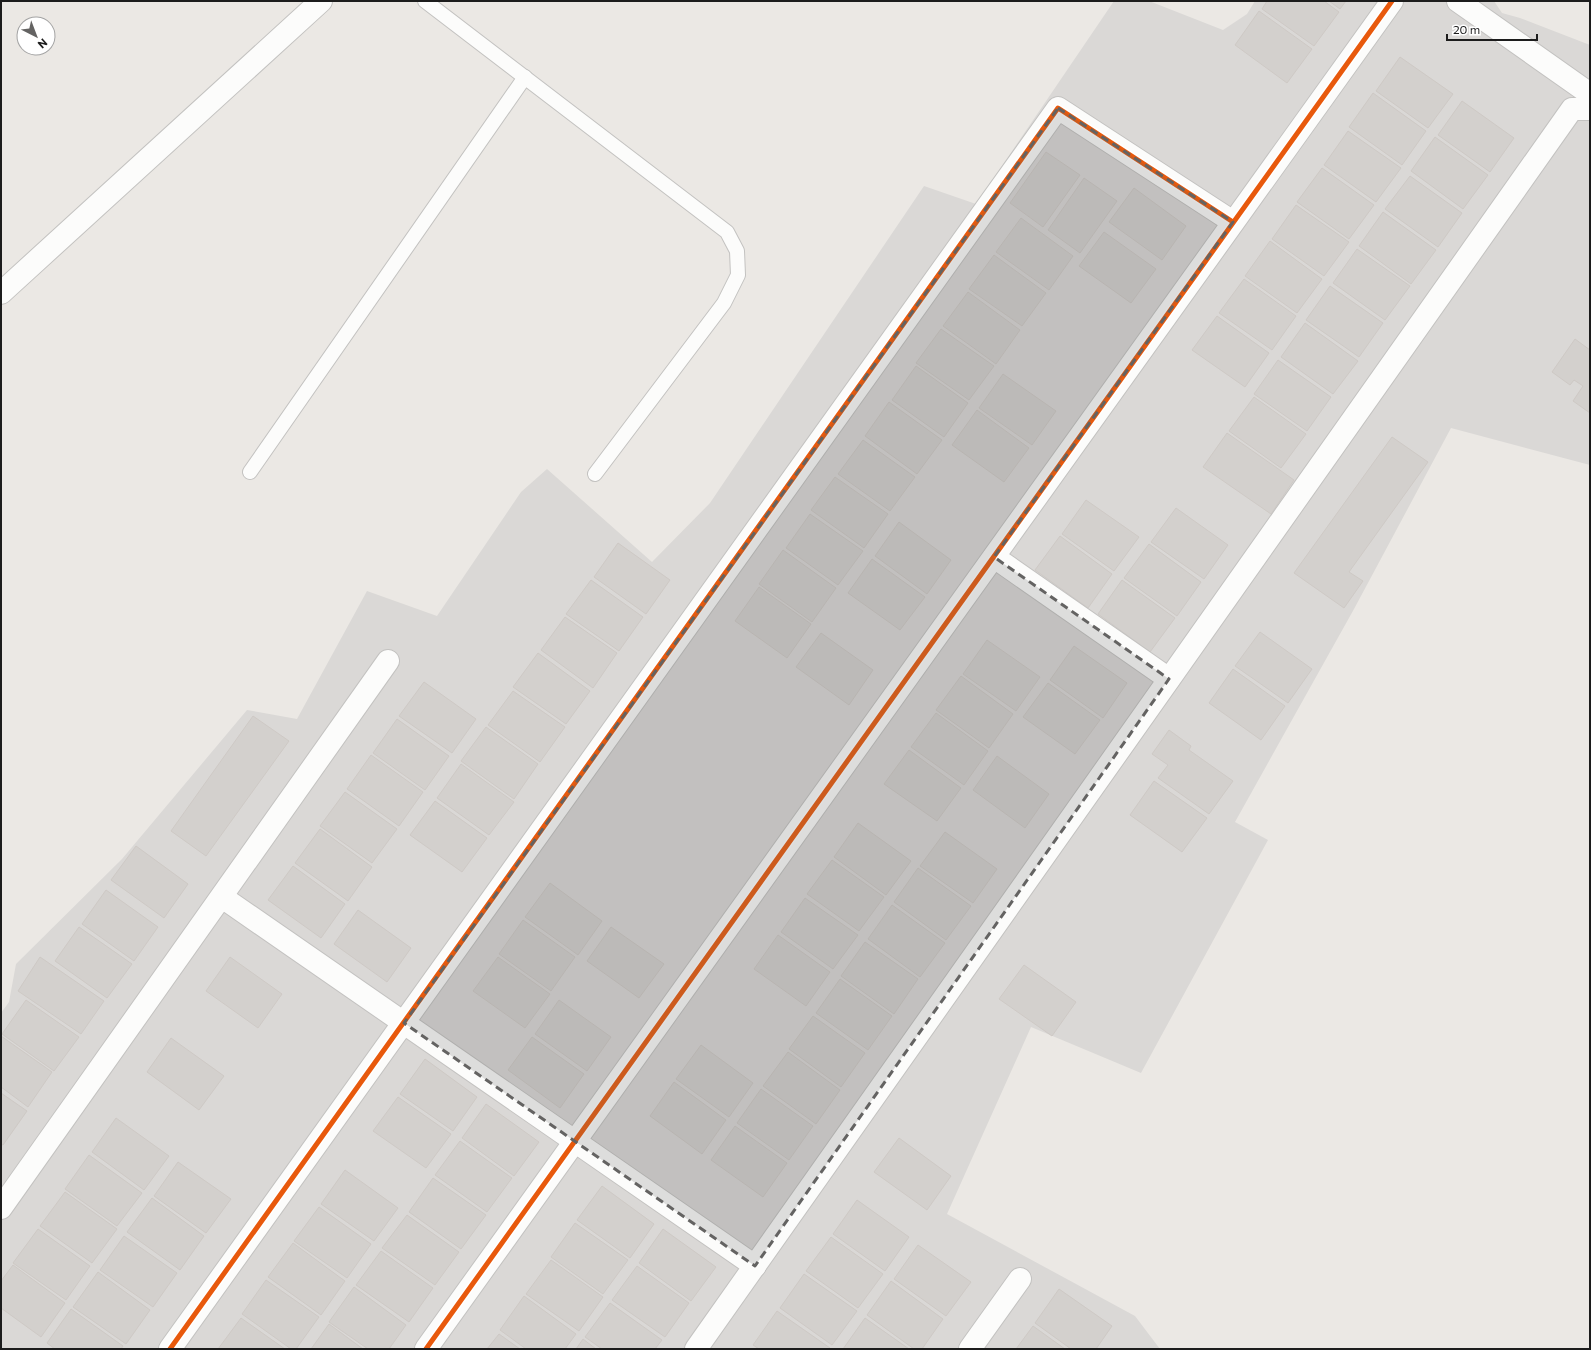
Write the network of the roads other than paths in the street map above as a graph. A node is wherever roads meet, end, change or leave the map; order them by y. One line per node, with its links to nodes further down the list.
1 (321, 1): 9 (street)
2 (425, 1): 5 (lane)
3 (1392, 1): 8 (street)
4 (1458, 1): 6 (street)
5 (525, 77): 10 (lane); 11 (lane)
6 (1590, 94)
7 (1590, 108): 14 (street)
8 (1233, 222): 12 (street); 16 (street)
9 (1, 293)
10 (250, 472)
11 (595, 474)
12 (994, 557): 14 (street); 17 (street)
13 (388, 661): 15 (street)
14 (1169, 679): 19 (street)
15 (222, 896): 16 (street); 18 (street)
16 (404, 1023): 17 (street); 21 (street)
17 (575, 1142): 19 (street); 22 (street)
18 (1, 1208)
19 (755, 1266): 23 (street)
20 (1020, 1279): 24 (street)
21 (170, 1349)
22 (426, 1349)
23 (696, 1349)
24 (970, 1349)

